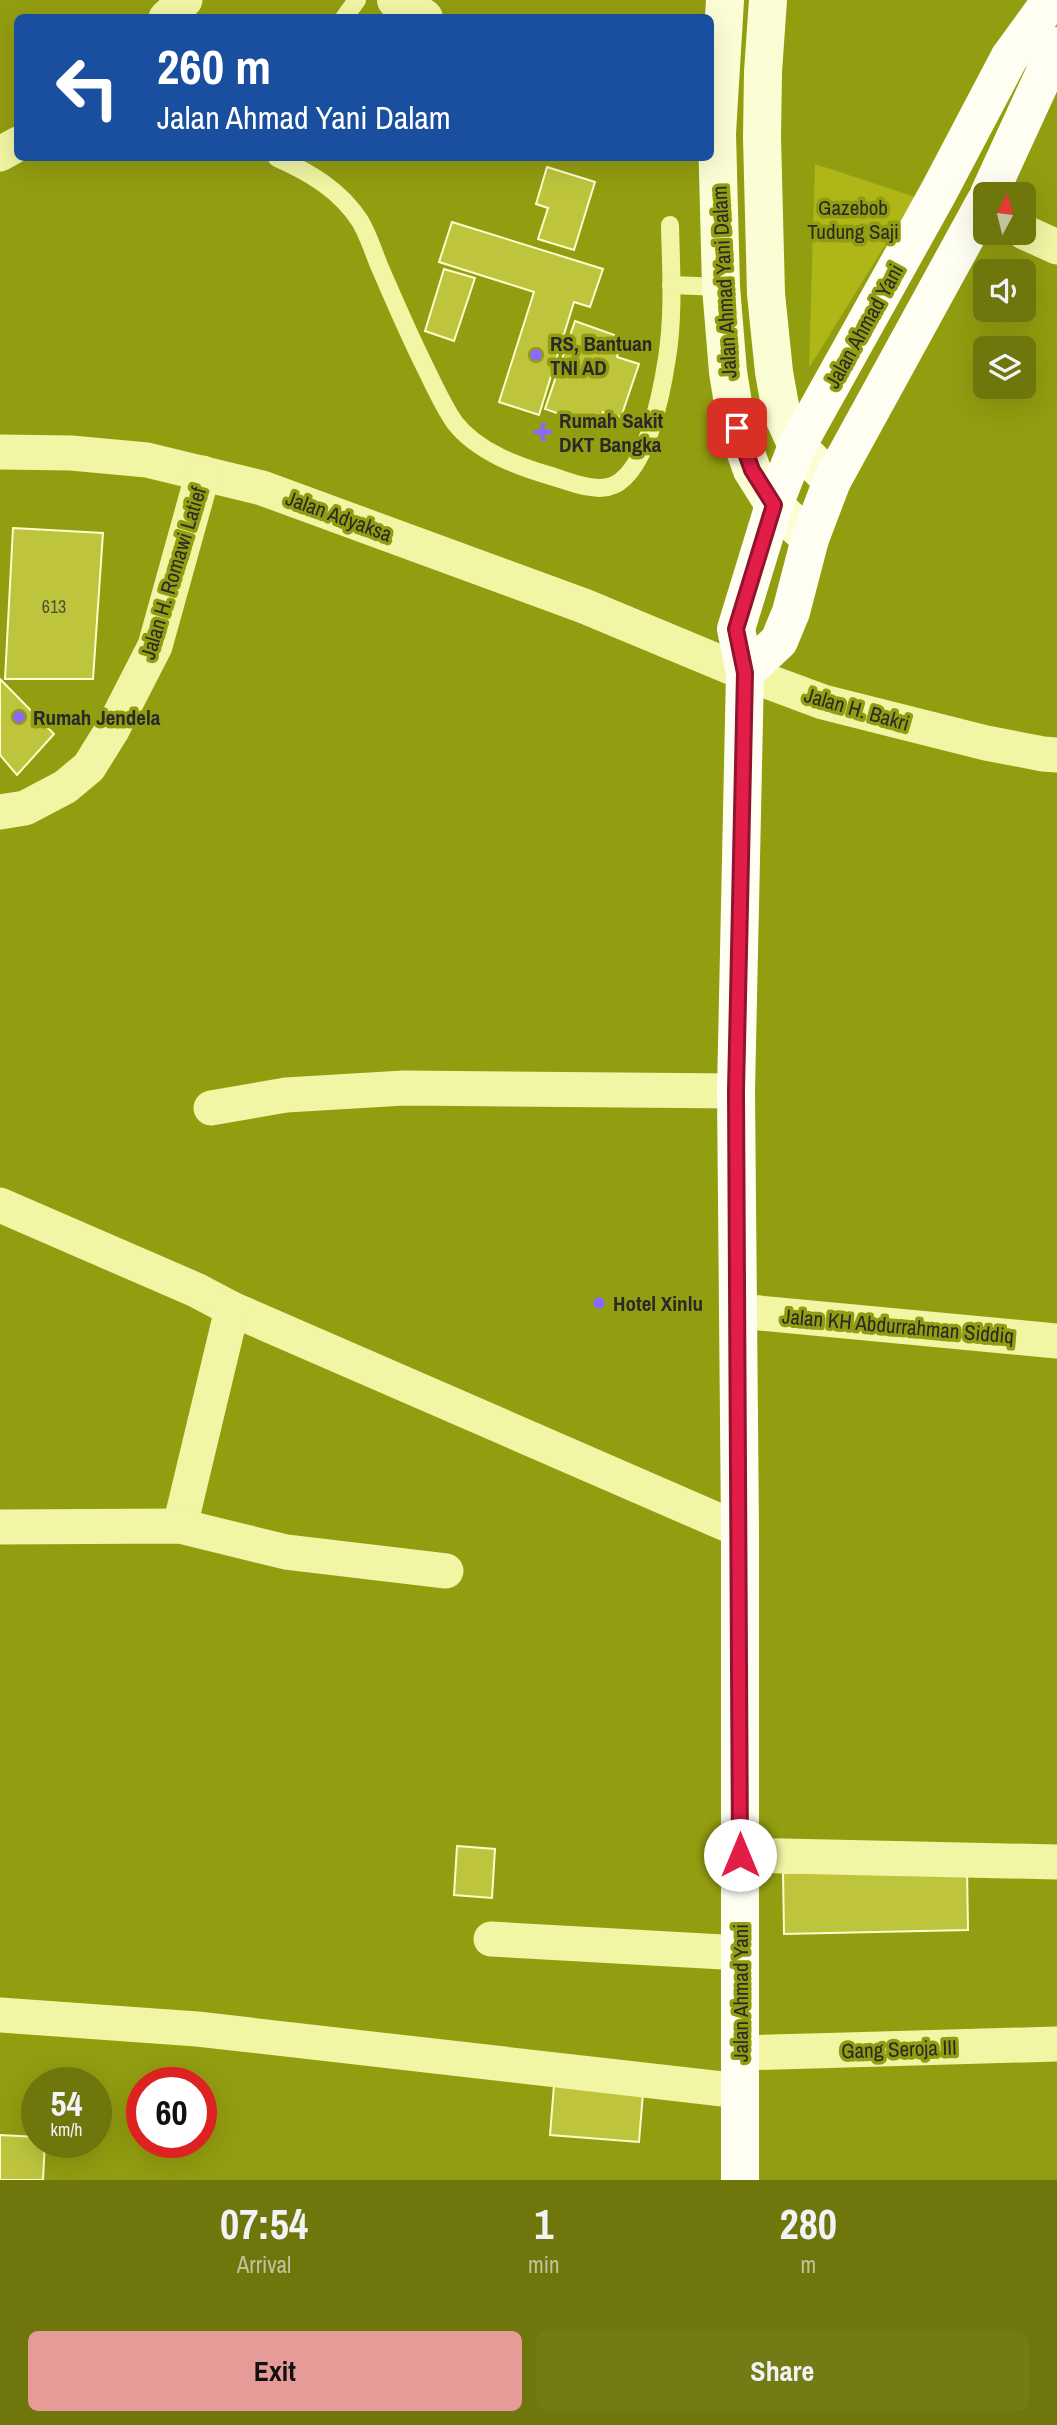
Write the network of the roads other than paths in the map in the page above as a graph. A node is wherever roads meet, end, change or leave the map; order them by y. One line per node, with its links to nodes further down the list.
1 (185, 0): 6 (street)
2 (396, 0): 7 (street)
3 (726, 0): 9 (main road, Jalan Ahmad Yani Dalam)
4 (768, 0): 18 (main road, Jalan Ahmad Yani Dalam)
5 (1051, 0): 18 (main road, Jalan Ahmad Yani)
6 (170, 14)
7 (418, 14)
8 (1057, 46): 11 (main road)
9 (714, 132): 17 (main road, Jalan Ahmad Yani Dalam)
10 (284, 161): 16 (lane)
11 (996, 182)
12 (670, 225): 16 (lane)
13 (973, 228): 21 (main road)
14 (1036, 237): 15 (street)
15 (1057, 247)
16 (671, 285): 17 (lane)
17 (721, 287): 22 (main road, Jalan Ahmad Yani Dalam)
18 (797, 446): 21 (main road, Jalan Ahmad Yani Dalam); 22 (main road, Jalan Ahmad Yani)
19 (0, 452): 20 (street, Jalan Adyaksa)
20 (203, 473): 24 (street, Jalan Adyaksa); 27 (street, Jalan H. Romawi Latief)
21 (832, 481): 23 (main road)
22 (774, 505): 23 (main road, Jalan Ahmad Yani Dalam); 25 (main road, Jalan Ahmad Yani)
23 (810, 539): 25 (main road)
24 (663, 640): 25 (street, Jalan H. Bakri)
25 (745, 673): 26 (street, Jalan H. Bakri); 28 (main road, Jalan Ahmad Yani)
26 (1057, 755)
27 (0, 812)
28 (736, 1091): 29 (street); 32 (main road, Jalan Ahmad Yani)
29 (211, 1108)
30 (0, 1205): 31 (street)
31 (232, 1309): 34 (street); 36 (street)
32 (738, 1311): 33 (street, Jalan KH Abdurrahman Siddiq); 36 (main road, Jalan Ahmad Yani)
33 (1057, 1341)
34 (180, 1526): 35 (street); 37 (street)
35 (0, 1527)
36 (740, 1530): 38 (main road, Jalan Ahmad Yani)
37 (446, 1570)
38 (740, 1855): 39 (street); 41 (main road, Jalan Ahmad Yani)
39 (1057, 1862)
40 (491, 1939): 41 (street)
41 (740, 1953): 44 (main road, Jalan Ahmad Yani)
42 (0, 2015): 45 (street)
43 (1057, 2044): 44 (street, Gang Seroja III)
44 (740, 2053): 45 (main road, Jalan Ahmad Yani)
45 (740, 2091): 46 (main road, Jalan Ahmad Yani)
46 (740, 2180)

